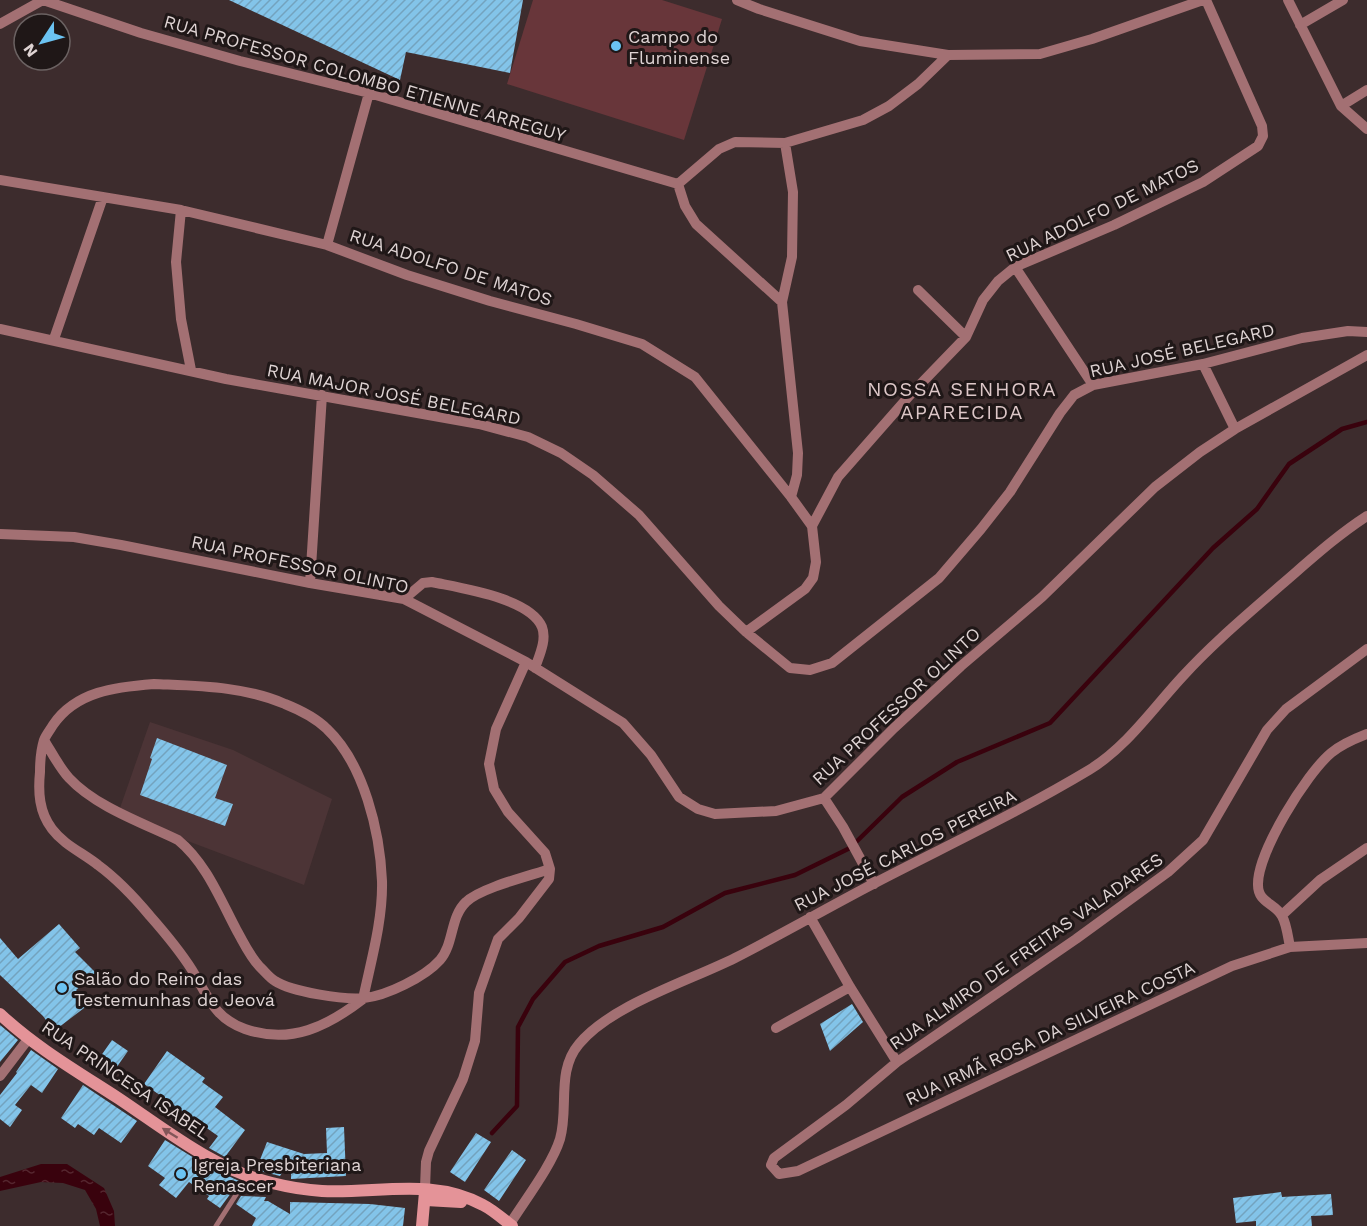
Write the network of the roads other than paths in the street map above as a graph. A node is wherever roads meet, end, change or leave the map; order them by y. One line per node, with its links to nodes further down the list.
1 (43, 0): 6 (street, RUA PROFESSOR COLOMBO ETIENNE ARREGUY); 10 (street, RUA PROFESSOR COLOMBO ETIENNE ARREGUY)
2 (737, 0): 8 (street)
3 (1205, 0): 8 (street); 19 (street, RUA ADOLFO DE MATOS)
4 (1288, 0): 7 (street)
5 (1343, 0): 7 (street)
6 (0, 24)
7 (1300, 25): 11 (street)
8 (948, 55): 13 (street)
9 (1367, 90): 11 (street)
10 (369, 93): 15 (street, RUA PROFESSOR COLOMBO ETIENNE ARREGUY); 18 (street)
11 (1341, 106): 12 (street)
12 (1367, 129)
13 (785, 143): 15 (street); 21 (street)
14 (0, 180): 16 (street, RUA ADOLFO DE MATOS)
15 (678, 184): 21 (street)
16 (104, 197): 17 (street, RUA ADOLFO DE MATOS); 25 (street)
17 (181, 210): 18 (street, RUA ADOLFO DE MATOS); 28 (street)
18 (327, 245): 32 (street, RUA ADOLFO DE MATOS)
19 (1015, 267): 24 (street, RUA ADOLFO DE MATOS); 29 (street)
20 (918, 290): 24 (street)
21 (782, 302): 32 (street)
22 (0, 329): 25 (street, RUA MAJOR JOSÉ BELEGARD)
23 (1367, 332): 27 (street, RUA JOSÉ BELEGARD)
24 (966, 337): 34 (street, RUA ADOLFO DE MATOS)
25 (54, 339): 28 (street, RUA MAJOR JOSÉ BELEGARD)
26 (1367, 355): 31 (street, RUA PROFESSOR OLINTO)
27 (1203, 364): 29 (street, RUA JOSÉ BELEGARD); 31 (street)
28 (191, 370): 30 (street, RUA MAJOR JOSÉ BELEGARD)
29 (1093, 385): 38 (street, RUA JOSÉ BELEGARD)
30 (322, 395): 36 (street); 38 (street, RUA MAJOR JOSÉ BELEGARD)
31 (1235, 429): 43 (street, RUA PROFESSOR OLINTO)
32 (791, 496): 34 (street, RUA ADOLFO DE MATOS)
33 (1367, 516): 46 (street, RUA JOSÉ CARLOS PEREIRA)
34 (812, 526): 38 (street, RUA ADOLFO DE MATOS)
35 (0, 534): 36 (street, RUA PROFESSOR OLINTO)
36 (310, 583): 37 (street, RUA PROFESSOR OLINTO)
37 (404, 599): 40 (street, RUA PROFESSOR OLINTO); 40 (street)
38 (746, 632)
39 (1367, 649): 56 (street, RUA ALMIRO DE FREITAS VALADARES)
40 (531, 665): 43 (street, RUA PROFESSOR OLINTO); 45 (street)
41 (1367, 734): 47 (street)
42 (44, 740): 52 (street); 52 (street); 52 (street)
43 (824, 798): 46 (street)
44 (1367, 848): 47 (street)
45 (550, 869): 52 (street); 60 (street)
46 (874, 884): 48 (street, RUA JOSÉ CARLOS PEREIRA)
47 (1282, 915): 50 (street)
48 (810, 917): 51 (street); 61 (street, RUA JOSÉ CARLOS PEREIRA)
49 (1367, 943): 50 (street, RUA IRMÃ ROSA DA SILVEIRA COSTA)
50 (1290, 947): 58 (street, RUA IRMÃ ROSA DA SILVEIRA COSTA)
51 (850, 987): 54 (street); 56 (street)
52 (363, 999)
53 (0, 1014): 55 (main road, RUA PRINCESA ISABEL)
54 (776, 1028)
55 (29, 1038): 57 (street); 59 (main road, RUA PRINCESA ISABEL, one-way to 55)
56 (897, 1062): 58 (street, RUA ALMIRO DE FREITAS VALADARES)
57 (0, 1076)
58 (778, 1155)
59 (248, 1176): 60 (main road, RUA PRINCESA ISABEL); 62 (lane)
60 (425, 1194): 61 (main road, RUA PRINCESA ISABEL); 63 (main road)
61 (511, 1225)
62 (216, 1226)
63 (422, 1226)

